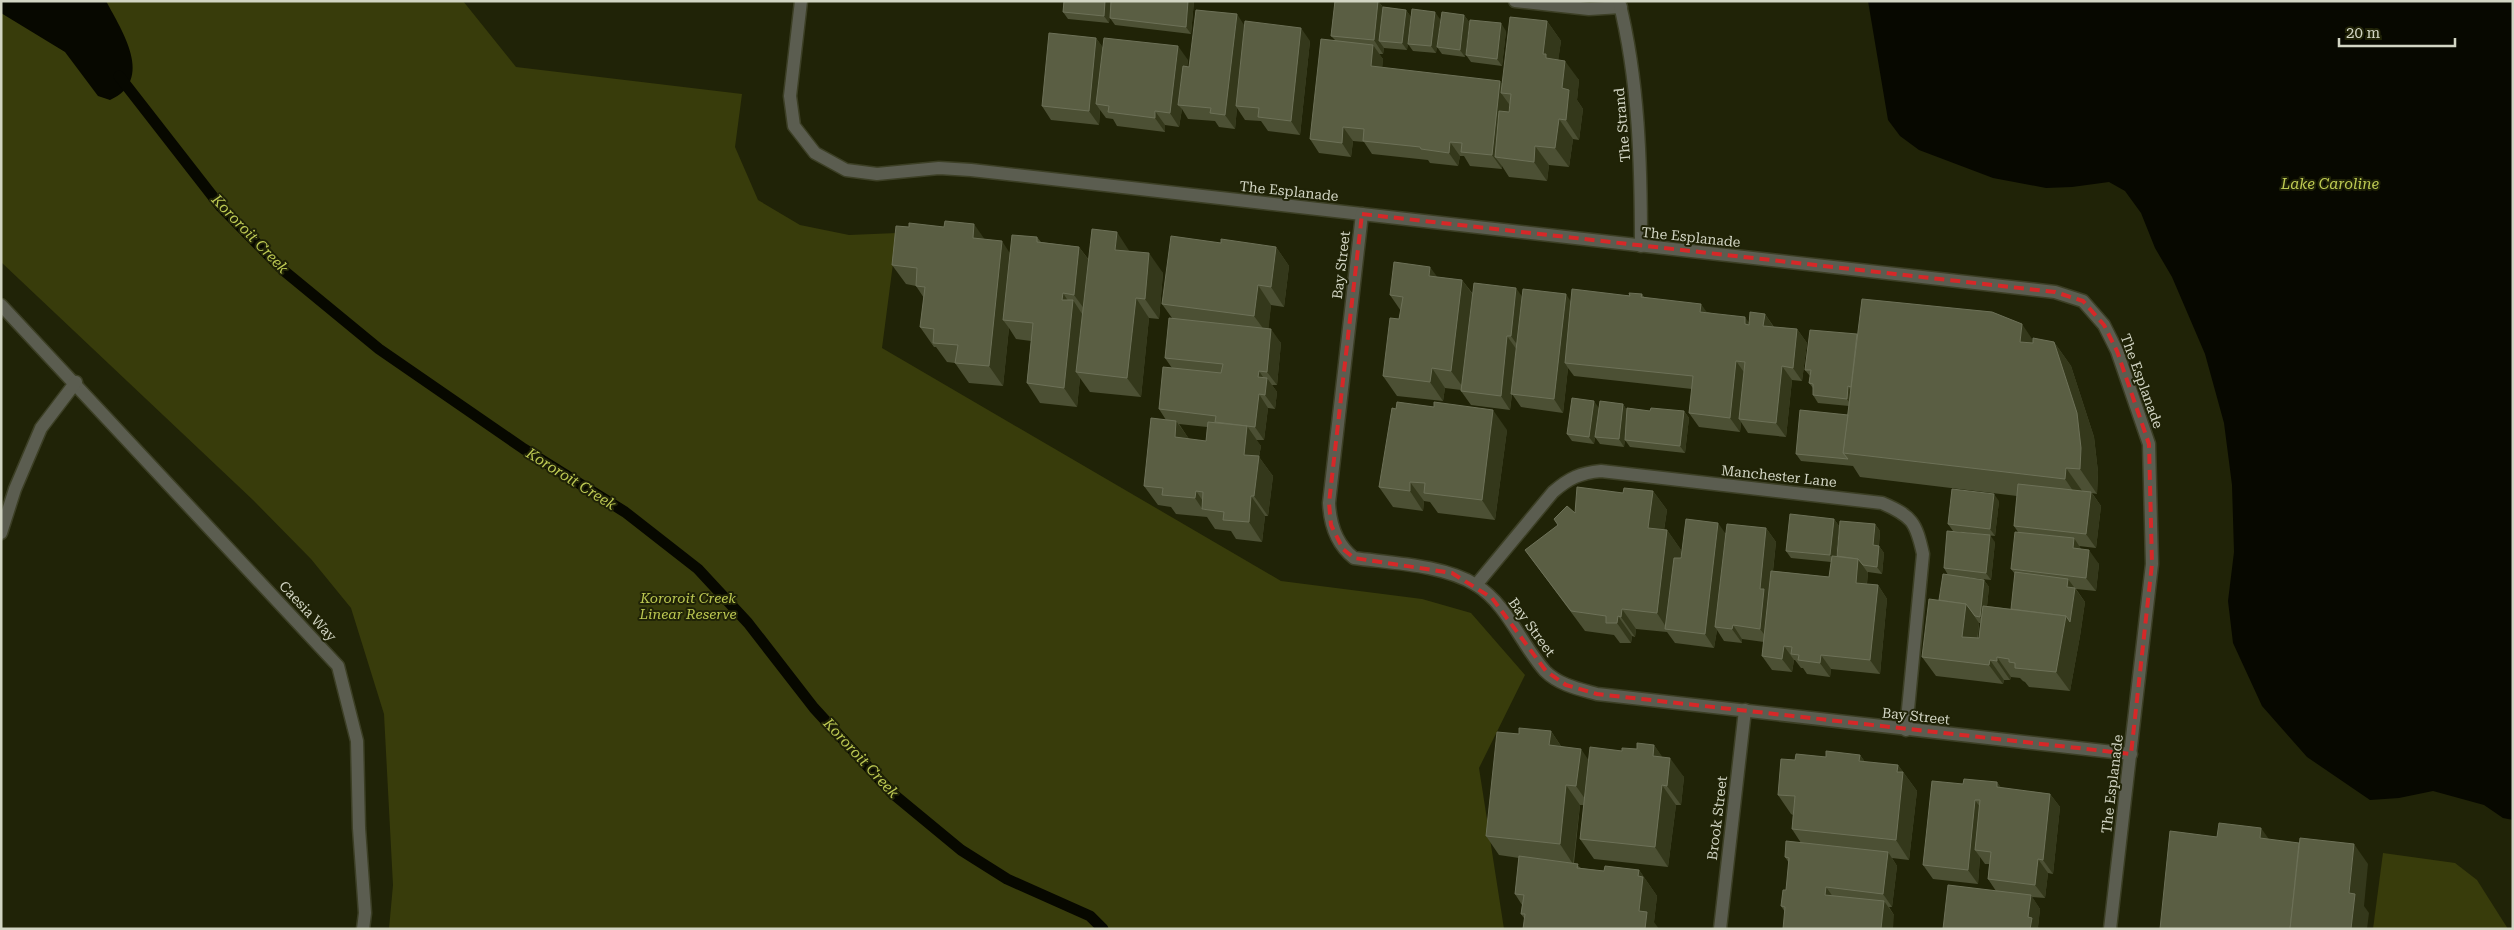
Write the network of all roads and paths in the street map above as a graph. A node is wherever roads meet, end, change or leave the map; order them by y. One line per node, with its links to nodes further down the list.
1 (801, 1): 4 (street, The Esplanade)
2 (1515, 1): 3 (street)
3 (1620, 4): 5 (street, The Strand)
4 (1362, 214): 5 (street, The Esplanade); 9 (street, Bay Street)
5 (1641, 246): 12 (street, The Esplanade)
6 (1, 305): 7 (street, Caesia Way)
7 (76, 382): 8 (street); 13 (street, Caesia Way)
8 (1, 533)
9 (1476, 585): 10 (street, Bay Street); 11 (street, Manchester Lane)
10 (1745, 710): 11 (street, Bay Street); 14 (street, Brook Street)
11 (1906, 730): 12 (street, Bay Street)
12 (2131, 754): 15 (street, The Esplanade)
13 (363, 929)
14 (1720, 929)
15 (2110, 929)

